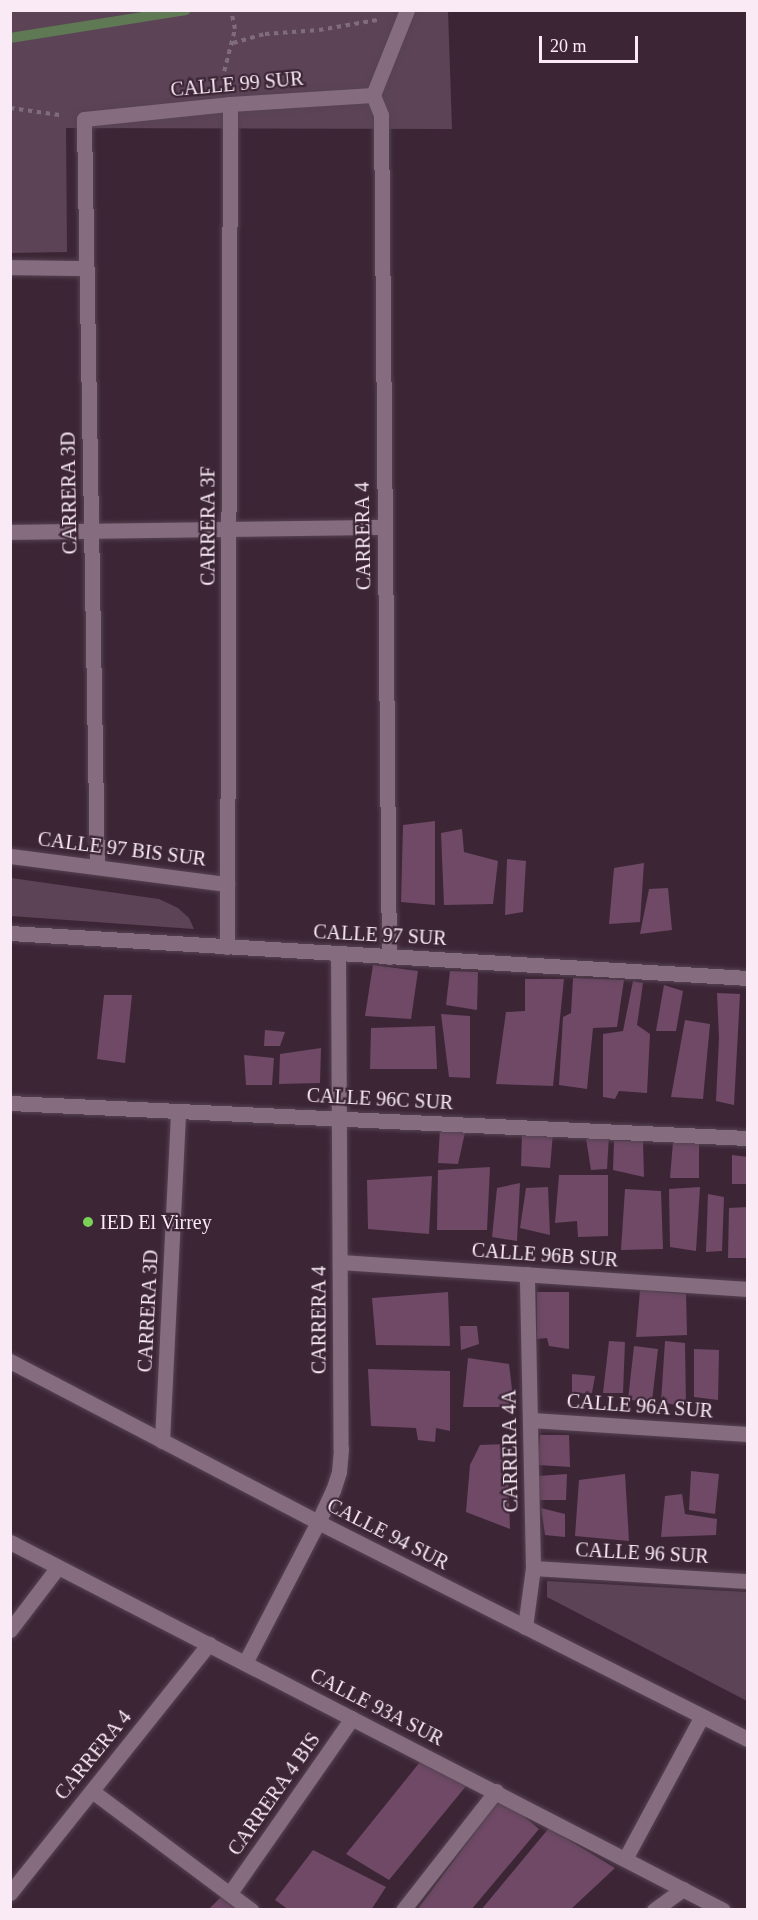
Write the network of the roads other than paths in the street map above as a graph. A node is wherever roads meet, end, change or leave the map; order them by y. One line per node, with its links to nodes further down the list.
1 (405, 13): 2 (street)
2 (373, 95): 3 (street, CALLE 99 SUR); 7 (street, CARRERA 4)
3 (222, 105): 4 (street, CALLE 99 SUR); 8 (street, CARRERA 3F)
4 (84, 119): 6 (street, CARRERA 3D)
5 (10, 267): 6 (street)
6 (86, 268): 9 (street, CARRERA 3D)
7 (384, 527): 8 (street); 17 (street, CARRERA 4)
8 (229, 528): 9 (street); 13 (street, CARRERA 3F)
9 (90, 531): 10 (street); 12 (street, CARRERA 3D)
10 (10, 532)
11 (10, 856): 12 (street, CALLE 97 BIS SUR)
12 (97, 867): 13 (street, CALLE 97 BIS SUR)
13 (227, 884): 15 (street, CARRERA 3F)
14 (10, 933): 15 (street, CALLE 97 SUR)
15 (227, 947): 16 (street, CALLE 97 SUR)
16 (338, 954): 17 (street, CALLE 97 SUR); 21 (street, CARRERA 4)
17 (389, 957): 18 (street, CALLE 97 SUR)
18 (747, 978)
19 (10, 1103): 20 (street, CALLE 96C SUR)
20 (178, 1111): 21 (street, CALLE 96C SUR); 29 (street, CARRERA 3D)
21 (339, 1119): 22 (street, CALLE 96C SUR); 23 (street, CARRERA 4)
22 (747, 1138)
23 (340, 1262): 24 (street, CALLE 96B SUR); 30 (street, CARRERA 4)
24 (527, 1274): 25 (street, CALLE 96B SUR); 27 (street, CARRERA 4A)
25 (747, 1289)
26 (10, 1361): 29 (street, CALLE 94 SUR)
27 (531, 1420): 28 (street, CALLE 96A SUR); 33 (street, CARRERA 4A)
28 (747, 1434)
29 (162, 1441): 30 (street, CALLE 94 SUR)
30 (318, 1522): 35 (street, CALLE 94 SUR); 38 (street, CARRERA 4)
31 (10, 1542): 32 (street, CALLE 93A SUR)
32 (58, 1567): 36 (street); 37 (street, CALLE 93A SUR)
33 (533, 1568): 34 (street, CALLE 96 SUR); 35 (street, CARRERA 4A)
34 (747, 1581)
35 (525, 1627): 39 (street, CALLE 94 SUR)
36 (10, 1630)
37 (209, 1644): 38 (street, CALLE 93A SUR); 42 (street, CARRERA 4)
38 (245, 1663): 40 (street, CALLE 93A SUR)
39 (702, 1716): 41 (street, CALLE 94 SUR); 44 (street)
40 (352, 1718): 43 (street, CALLE 93A SUR); 47 (street, CARRERA 4 BIS)
41 (747, 1739)
42 (92, 1791): 46 (street, CARRERA 4); 47 (street)
43 (495, 1791): 44 (street, CALLE 93A SUR); 49 (street)
44 (625, 1859): 45 (street, CALLE 93A SUR)
45 (683, 1889): 50 (street); 51 (street, CALLE 93A SUR)
46 (10, 1893)
47 (230, 1893): 48 (street)
48 (251, 1910)
49 (403, 1910)
50 (654, 1910)
51 (723, 1910)

